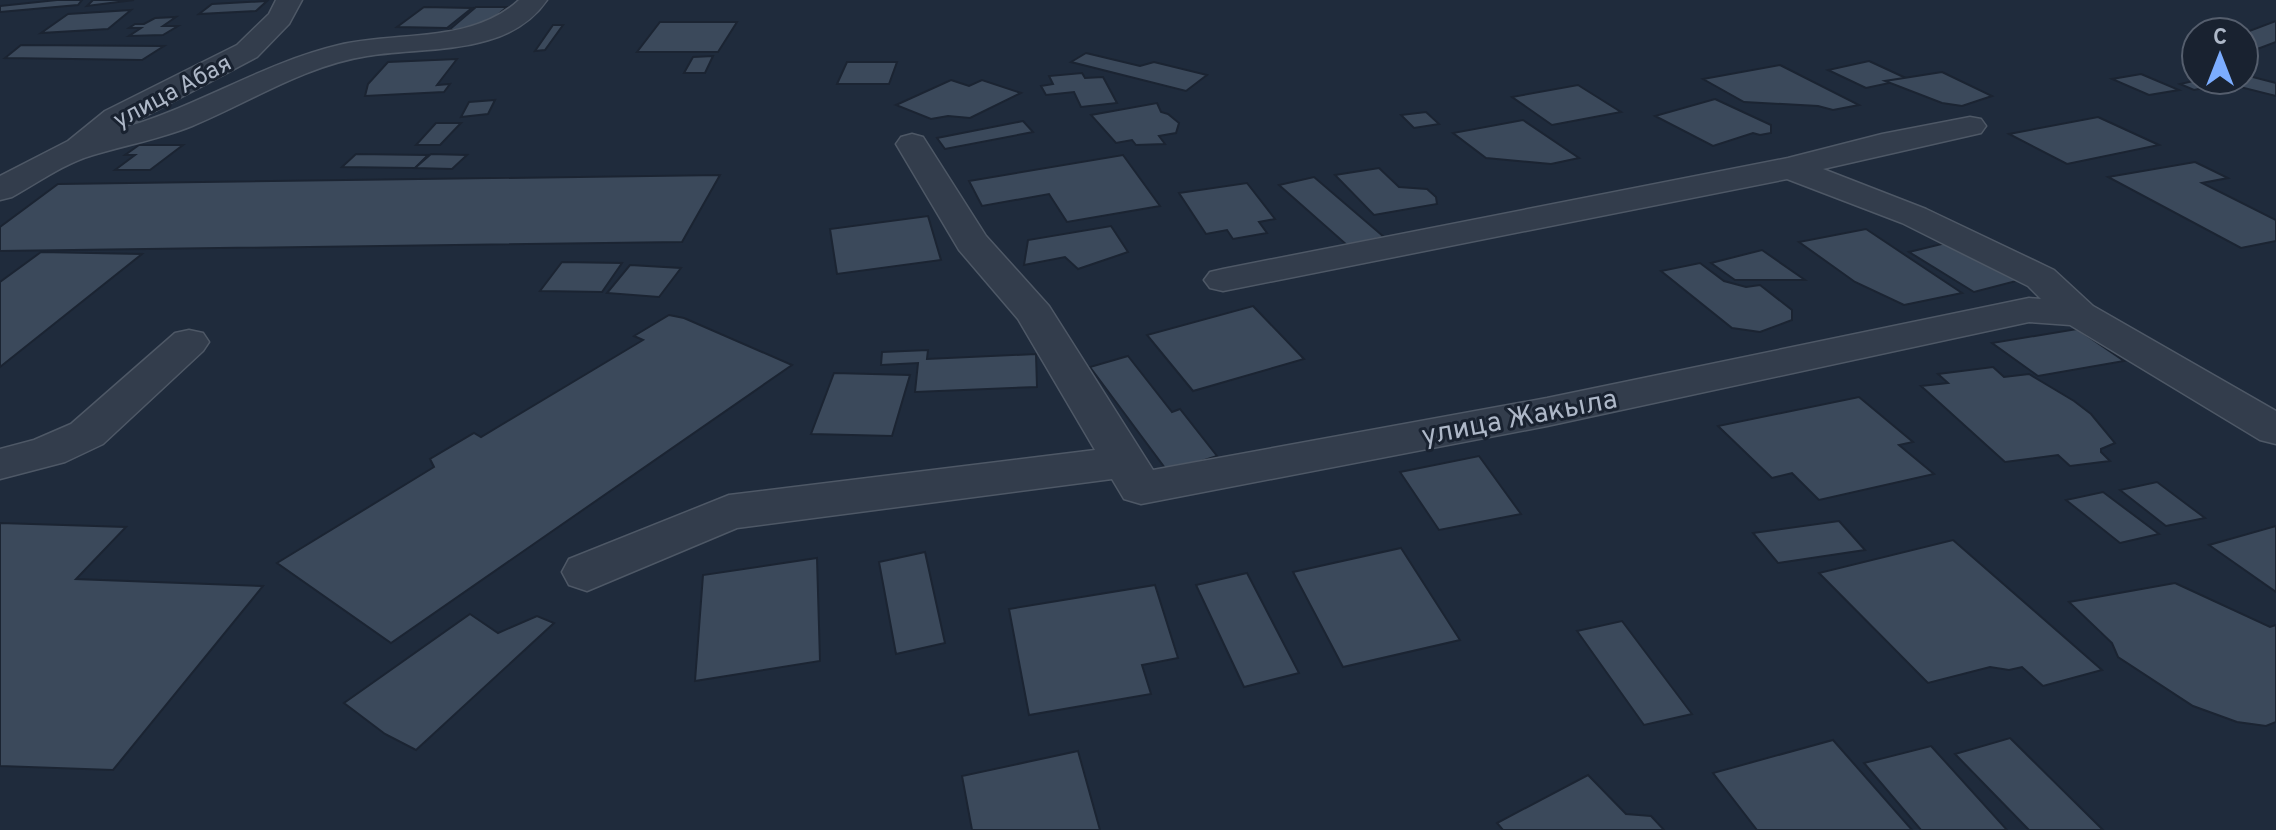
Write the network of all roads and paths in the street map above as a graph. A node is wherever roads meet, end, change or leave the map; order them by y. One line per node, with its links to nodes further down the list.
1 (289, 0): 5 (street, улица Абая)
2 (534, 0): 5 (street)
3 (1970, 126): 6 (street)
4 (912, 144): 12 (street, улица Жакыла)
5 (79, 148): 7 (street, улица Абая)
6 (1790, 168): 8 (street); 9 (street)
7 (0, 190)
8 (1223, 280)
9 (2079, 314): 11 (street, улица Жакыла); 12 (street, улица Жакыла)
10 (189, 342): 13 (street)
11 (2276, 430)
12 (1125, 462): 14 (street)
13 (0, 464)
14 (587, 572)

